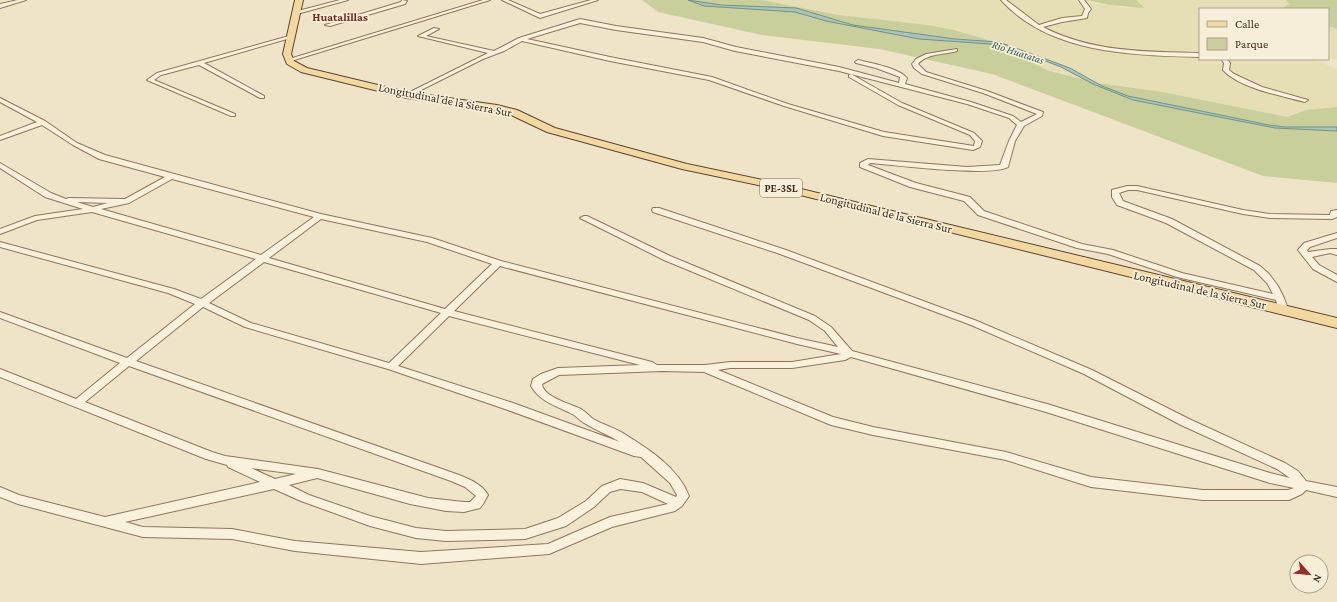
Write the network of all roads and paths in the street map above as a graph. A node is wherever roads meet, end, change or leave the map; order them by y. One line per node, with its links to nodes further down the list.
1 (24, 0): 11 (street)
2 (346, 0): 12 (street)
3 (404, 0): 15 (street)
4 (488, 0): 13 (street)
5 (504, 0): 10 (street)
6 (581, 0): 10 (street)
7 (596, 0): 10 (street)
8 (1003, 0): 16 (street)
9 (1081, 0): 16 (street)
10 (588, 3): 14 (street)
11 (0, 6)
12 (298, 6): 17 (main road)
13 (422, 20): 20 (street); 22 (street)
14 (582, 21): 18 (street); 26 (street)
15 (328, 25)
16 (1041, 26): 21 (street)
17 (291, 37): 22 (main road); 25 (street)
18 (521, 39): 20 (street); 26 (street)
19 (955, 50): 30 (street)
20 (495, 53): 28 (street)
21 (1199, 55)
22 (289, 60): 28 (main road, Longitudinal de la Sierra Sur / PE-3SL)
23 (1225, 60): 32 (street)
24 (858, 62): 27 (street)
25 (200, 63): 29 (street); 33 (street)
26 (839, 69): 27 (street)
27 (902, 84): 30 (street)
28 (407, 95): 55 (main road, Longitudinal de la Sierra Sur / PE-3SL)
29 (262, 97)
30 (977, 98): 35 (street); 35 (street)
31 (0, 100): 34 (street)
32 (1305, 100)
33 (233, 115)
34 (43, 122): 36 (street); 38 (street)
35 (1021, 125): 55 (street)
36 (0, 138)
37 (0, 165): 39 (street)
38 (170, 177): 40 (street); 44 (street)
39 (64, 201): 40 (street); 41 (street)
40 (126, 201): 41 (street)
41 (91, 209): 46 (street); 51 (street)
42 (656, 210): 70 (street)
43 (1337, 212): 55 (street)
44 (320, 216): 51 (street); 52 (street)
45 (584, 218): 59 (street)
46 (0, 232)
47 (1337, 235): 50 (street)
48 (0, 244): 54 (street)
49 (1337, 252): 50 (street)
50 (1307, 256): 53 (street)
51 (262, 258): 54 (street); 56 (street)
52 (498, 263): 56 (street); 59 (street)
53 (1337, 279)
54 (202, 303): 60 (street); 61 (street)
55 (1282, 303): 58 (main road, Longitudinal de la Sierra Sur / PE-3SL)
56 (446, 312): 61 (street); 62 (street)
57 (0, 315): 60 (street)
58 (1337, 323)
59 (849, 353): 63 (street); 70 (street)
60 (127, 362): 65 (street); 68 (street)
61 (392, 367): 66 (street)
62 (662, 368): 63 (street); 66 (street)
63 (705, 369): 70 (street)
64 (0, 373): 65 (street)
65 (76, 404): 67 (street)
66 (648, 457): 73 (street)
67 (225, 460): 68 (street); 69 (street)
68 (318, 474): 69 (street)
69 (276, 485): 73 (street); 74 (street)
70 (1303, 485): 72 (street)
71 (0, 492): 74 (street)
72 (1337, 492)
73 (678, 503): 74 (street)
74 (106, 521)

